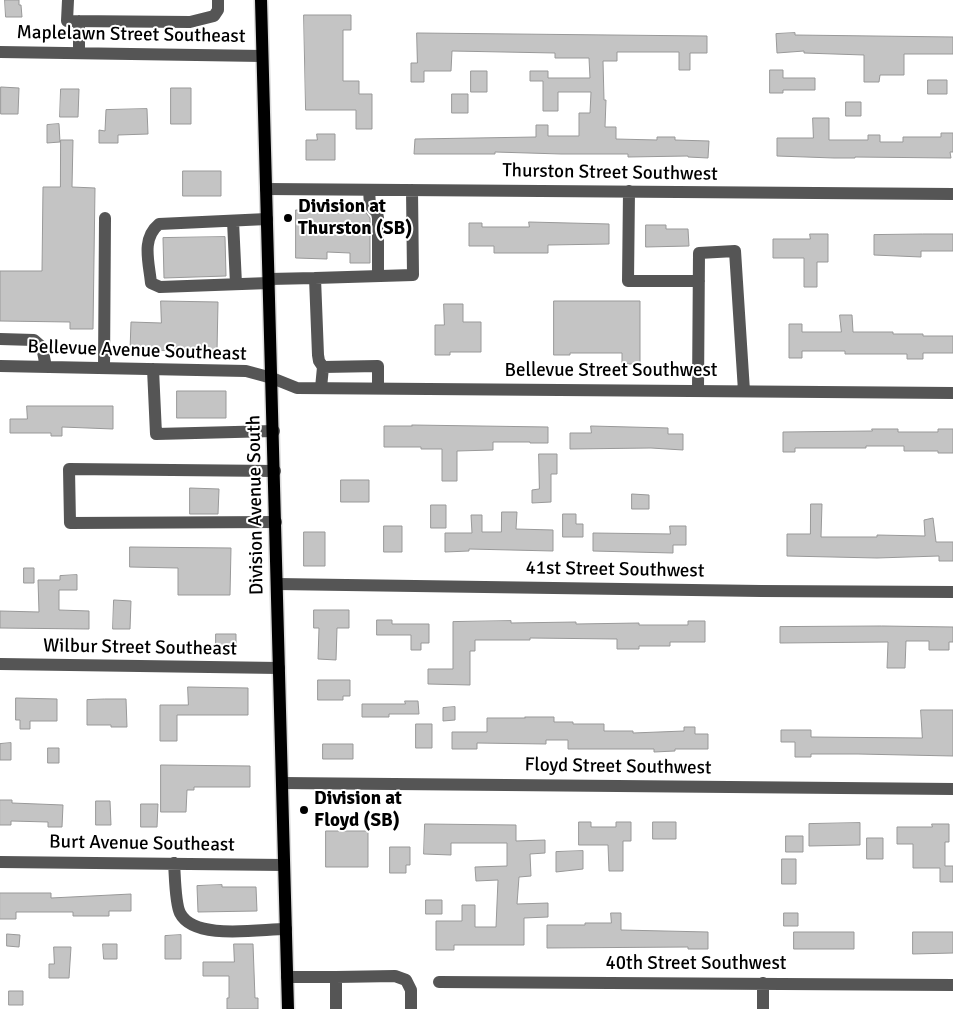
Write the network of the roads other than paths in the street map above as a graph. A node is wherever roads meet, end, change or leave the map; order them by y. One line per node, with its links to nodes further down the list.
1 (68, 0): 4 (street)
2 (218, 0): 4 (street)
3 (261, 0): 7 (main road, Division Avenue South)
4 (79, 20): 6 (street)
5 (0, 52): 6 (street, Maplelawn Street Southeast)
6 (79, 53): 7 (street, Maplelawn Street Southeast)
7 (262, 56): 8 (main road, Division Avenue South)
8 (266, 189): 9 (street, Thurston Street Southwest); 14 (main road, Division Avenue South)
9 (370, 190): 10 (street, Thurston Street Southwest); 16 (street)
10 (412, 190): 11 (street, Thurston Street Southwest); 16 (street)
11 (629, 191): 12 (street, Thurston Street Southwest); 19 (street)
12 (953, 194)
13 (105, 218): 26 (street)
14 (267, 219): 15 (street); 18 (main road, Division Avenue South)
15 (233, 221): 20 (street); 20 (street)
16 (378, 276): 17 (street)
17 (315, 278): 18 (street); 25 (street)
18 (269, 281): 20 (street); 28 (main road, Division Avenue South)
19 (699, 282): 32 (street); 33 (street)
20 (236, 284)
21 (0, 338): 24 (street)
22 (0, 366): 24 (street, Bellevue Avenue Southeast)
23 (359, 366): 25 (street); 30 (street); 31 (street)
24 (46, 367): 26 (street, Bellevue Avenue Southeast)
25 (323, 367): 29 (street)
26 (104, 368): 27 (street, Bellevue Avenue Southeast)
27 (153, 368): 28 (street, Bellevue Avenue Southeast); 35 (street)
28 (272, 378): 29 (street, Bellevue Street Southwest); 35 (main road, Division Avenue South)
29 (321, 388): 30 (street, Bellevue Street Southwest)
30 (359, 388): 31 (street, Bellevue Street Southwest)
31 (378, 388): 32 (street, Bellevue Street Southwest)
32 (698, 390): 33 (street, Bellevue Street Southwest)
33 (744, 391): 34 (street, Bellevue Street Southwest)
34 (953, 393)
35 (274, 431): 36 (main road, Division Avenue South)
36 (275, 471): 37 (main road, Division Avenue South); 37 (street)
37 (276, 522): 38 (main road, Division Avenue South)
38 (277, 584): 39 (street, 41st Street Southwest); 41 (main road, Division Avenue South)
39 (953, 592)
40 (0, 664): 41 (street, Wilbur Street Southeast)
41 (279, 668): 42 (main road, Division Avenue South)
42 (282, 783): 43 (street, Floyd Street Southwest); 46 (main road, Division Avenue South)
43 (953, 789)
44 (0, 862): 45 (street, Burt Avenue Southeast)
45 (174, 863): 46 (street, Burt Avenue Southeast); 47 (street)
46 (284, 865): 47 (main road, Division Avenue South)
47 (286, 929): 48 (main road, Division Avenue South)
48 (288, 977): 49 (street); 53 (main road, Division Avenue South)
49 (336, 977): 54 (street); 55 (street)
50 (439, 982): 51 (street, 40th Street Southwest)
51 (763, 983): 52 (street, 40th Street Southwest); 56 (street)
52 (953, 985)
53 (288, 1009)
54 (336, 1009)
55 (412, 1009)
56 (763, 1009)

